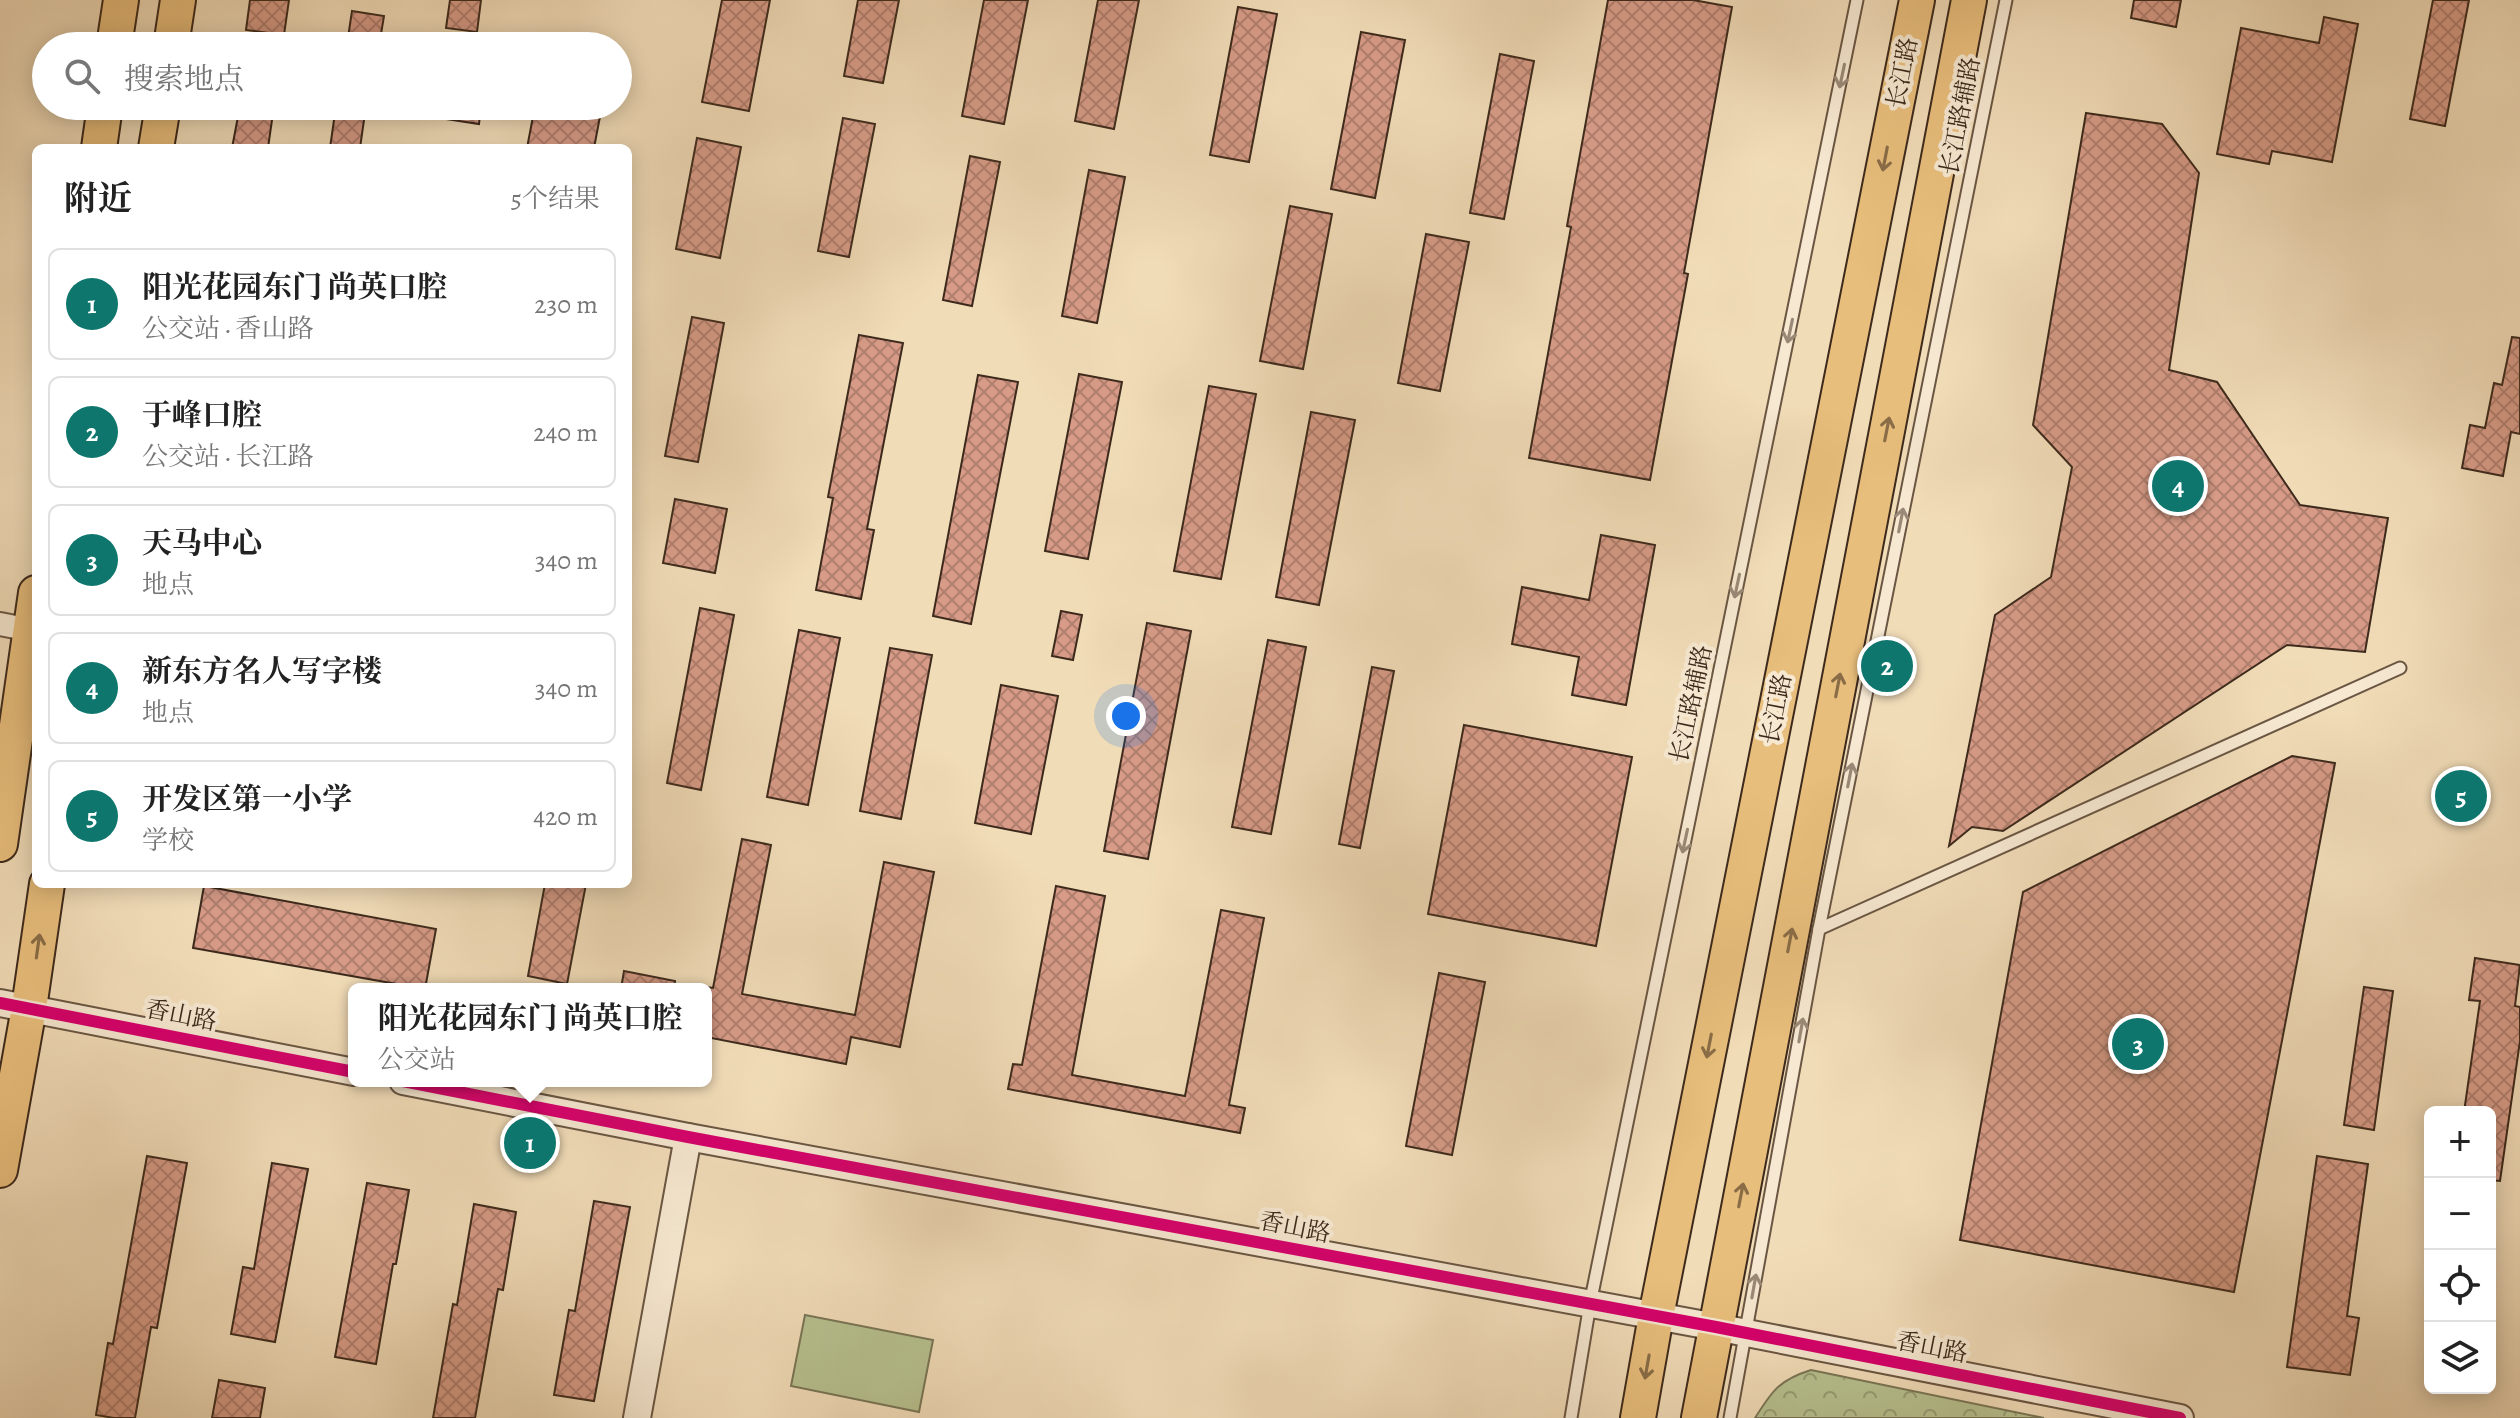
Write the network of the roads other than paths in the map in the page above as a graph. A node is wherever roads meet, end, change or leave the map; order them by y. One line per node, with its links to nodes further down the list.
1 (121, 0): 7 (main road)
2 (178, 0): 8 (main road)
3 (1857, 0): 24 (lane, 长江路辅路, one-way to 24)
4 (1917, 0): 25 (main road, 长江路, one-way to 25)
5 (1969, 0): 26 (main road, one-way to 5)
6 (2006, 0): 18 (lane, 长江路辅路, one-way to 6)
7 (116, 32)
8 (173, 32)
9 (103, 120): 11 (main road)
10 (161, 120): 12 (main road)
11 (100, 144)
12 (157, 144)
13 (32, 599): 14 (main road)
14 (15, 627): 16 (main road)
15 (2400, 668): 18 (lane)
16 (0, 844)
17 (46, 888): 19 (main road, one-way to 17)
18 (1819, 929): 26 (lane, 长江路辅路, one-way to 18)
19 (15, 1005): 20 (street, 香山路); 23 (main road)
20 (348, 1071)
21 (434, 1087): 22 (street, 香山路)
22 (688, 1137): 24 (street, 香山路); 27 (street)
23 (0, 1170)
24 (1590, 1304): 25 (street, 香山路); 28 (lane, 长江路辅路)
25 (1656, 1316): 26 (street, 香山路); 29 (main road, 长江路, one-way to 29)
26 (1730, 1330): 30 (main road); 31 (lane, 长江路辅路); 32 (street, 香山路)
27 (637, 1418)
28 (1571, 1418)
29 (1638, 1418)
30 (1699, 1418)
31 (1730, 1418)
32 (2180, 1418)

